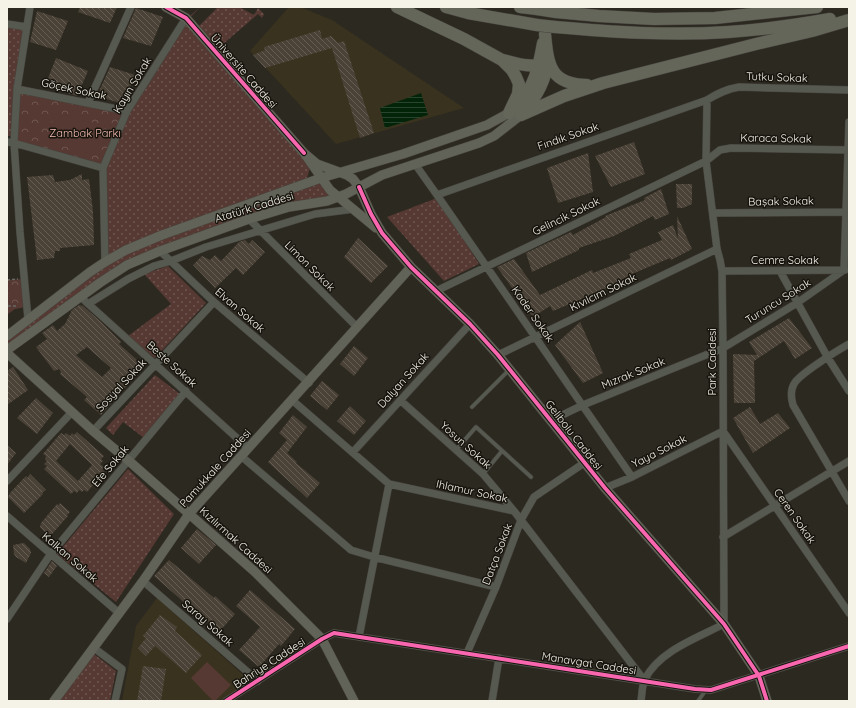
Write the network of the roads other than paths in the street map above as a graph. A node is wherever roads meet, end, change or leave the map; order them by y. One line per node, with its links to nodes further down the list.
1 (30, 7): 12 (street)
2 (131, 7): 21 (street)
3 (166, 7): 9 (street, Üniversite Caddesi)
4 (397, 7): 15 (highway)
5 (446, 7): 13 (highway, bridge)
6 (520, 7): 7 (highway, bridge)
7 (817, 7)
8 (849, 16): 13 (highway)
9 (186, 18): 22 (street, Kayın Sokak); 28 (street, Üniversite Caddesi)
10 (849, 20): 17 (highway)
11 (7, 24): 12 (street)
12 (27, 27): 18 (street)
13 (550, 32): 14 (highway); 16 (highway)
14 (548, 56): 16 (highway); 17 (highway); 24 (highway)
15 (502, 60): 16 (highway); 23 (highway)
16 (539, 65): 23 (highway)
17 (603, 83): 24 (highway)
18 (17, 89): 21 (street, Göçek Sokak); 26 (street)
19 (849, 90): 20 (street, Tutku Sokak)
20 (707, 100): 29 (street, Park Caddesi); 35 (street, Fındık Sokak)
21 (88, 102): 22 (street, Göçek Sokak)
22 (127, 111): 31 (street, Kayın Sokak)
23 (509, 113): 32 (street, Atatürk Caddesi)
24 (521, 114): 30 (street, Atatürk Caddesi)
25 (849, 122): 27 (street)
26 (10, 143): 31 (street); 57 (street)
27 (849, 150): 29 (street, Karaca Sokak); 38 (street)
28 (304, 153): 32 (street); 33 (street)
29 (706, 160): 39 (street, Park Caddesi); 47 (street, Gelincik Sokak)
30 (415, 164): 34 (street, Atatürk Caddesi); 35 (street, Kader Sokak)
31 (103, 168): 46 (street, Kayın Sokak)
32 (340, 172): 33 (street, Atatürk Caddesi); 34 (street)
33 (321, 178): 36 (street); 46 (street, Atatürk Caddesi)
34 (359, 187): 36 (street, Atatürk Caddesi); 42 (street, Gelibolu Caddesi)
35 (437, 194): 47 (street, Kader Sokak)
36 (338, 197): 37 (street); 40 (street, Atatürk Caddesi)
37 (354, 209): 41 (street); 42 (street)
38 (848, 212): 39 (street, Başak Sokak); 49 (street)
39 (713, 213): 43 (street, Park Caddesi)
40 (249, 219): 41 (street, Limon Sokak); 44 (street, Atatürk Caddesi)
41 (259, 231): 45 (street); 59 (street, Limon Sokak)
42 (382, 233): 48 (street, Gelibolu Caddesi)
43 (717, 249): 50 (street, Park Caddesi); 61 (street, Kıvılcım Sokak)
44 (160, 251): 45 (street, Elvan Sokak); 53 (street, Atatürk Caddesi)
45 (171, 261): 54 (street, Elvan Sokak); 56 (street)
46 (105, 262): 57 (street, Atatürk Caddesi)
47 (486, 266): 52 (street, Gelincik Sokak); 61 (street, Kader Sokak)
48 (412, 267): 52 (street, Gelibolu Caddesi); 59 (street, Pamukkale Caddesi)
49 (847, 270): 51 (street, Cemre Sokak); 55 (street, Turuncu Sokak)
50 (722, 271): 51 (street, Cemre Sokak); 63 (street, Park Caddesi)
51 (780, 271): 55 (street)
52 (436, 291): 58 (street, Gelibolu Caddesi)
53 (81, 298): 56 (street, Beste Sokak); 64 (street, Atatürk Caddesi)
54 (214, 302): 68 (street, Sosyal Sokak); 70 (street, Elvan Sokak)
55 (797, 303): 63 (street, Turuncu Sokak); 67 (street)
56 (88, 304): 68 (street, Beste Sokak)
57 (28, 319): 60 (street, Atatürk Caddesi)
58 (470, 324): 66 (street, Gelibolu Caddesi); 74 (street, Dalyan Sokak)
59 (357, 328): 70 (street, Pamukkale Caddesi)
60 (7, 336)
61 (535, 337): 66 (street, Kıvılcım Sokak); 75 (street, Kader Sokak)
62 (849, 344): 67 (street)
63 (723, 348): 75 (street, Mızrak Sokak); 80 (street, Park Caddesi)
64 (7, 350)
65 (7, 353): 77 (street, Kızılırmak Caddesi)
66 (498, 355): 69 (street, Gelibolu Caddesi)
67 (828, 358): 71 (street); 89 (street)
68 (155, 364): 72 (street, Beste Sokak); 79 (street, Sosyal Sokak)
69 (510, 369): 76 (lane); 78 (street, Gelibolu Caddesi)
70 (309, 383): 73 (street, Pamukkale Caddesi)
71 (849, 391)
72 (186, 392): 81 (street, Beste Sokak); 86 (street, Efe Sokak)
73 (292, 400): 81 (street, Pamukkale Caddesi); 84 (street, Ihlamur Sokak)
74 (400, 400): 82 (street, Yosun Sokak); 84 (street, Dalyan Sokak)
75 (583, 405): 78 (street, Mızrak Sokak); 92 (street, Kader Sokak)
76 (472, 407)
77 (72, 412): 79 (street, Kızılırmak Caddesi); 93 (street)
78 (552, 420): 88 (street, Gelibolu Caddesi)
79 (93, 431): 86 (street, Kızılırmak Caddesi)
80 (723, 431): 92 (street, Yaya Sokak); 97 (street, Ceren Sokak); 102 (street, Park Caddesi)
81 (248, 448): 85 (street, Pamukkale Caddesi)
82 (456, 450): 83 (lane); 90 (street, Yosun Sokak)
83 (502, 451): 90 (lane); 91 (lane)
84 (353, 452): 94 (street, Ihlamur Sokak)
85 (241, 456): 99 (street, Pamukkale Caddesi); 104 (street)
86 (129, 461): 99 (street, Kızılırmak Caddesi); 103 (street, Efe Sokak)
87 (849, 461): 89 (street)
88 (584, 463): 95 (street, Gelibolu Caddesi); 101 (street, Datça Sokak)
89 (832, 471): 96 (street); 97 (street)
90 (483, 474): 98 (street, Yosun Sokak)
91 (531, 477)
92 (632, 478): 95 (street, Yaya Sokak)
93 (7, 480)
94 (389, 484): 98 (street, Ihlamur Sokak); 104 (street)
95 (605, 488): 110 (street, Gelibolu Caddesi)
96 (849, 501)
97 (775, 506): 102 (street); 108 (street, Ceren Sokak)
98 (514, 511): 101 (street, Ihlamur Sokak)
99 (189, 514): 105 (street, Pamukkale Caddesi); 112 (street, Kızılırmak Caddesi)
100 (7, 516): 103 (street, Kalkan Sokak)
101 (521, 520): 106 (street, Datça Sokak); 118 (street, Ihlamur Sokak)
102 (723, 538): 110 (street, Park Caddesi)
103 (50, 555): 107 (street, Kalkan Sokak); 109 (street, Efe Sokak)
104 (374, 557): 106 (street); 111 (street)
105 (143, 581): 107 (street, Pamukkale Caddesi); 119 (street, Saray Sokak)
106 (496, 587): 115 (street, Datça Sokak)
107 (119, 613): 114 (street, Pamukkale Caddesi)
108 (849, 613)
109 (7, 619)
110 (724, 624): 117 (street, Gelibolu Caddesi); 118 (street)
111 (359, 637): 112 (street, Manavgat Caddesi); 115 (street, Manavgat Caddesi)
112 (322, 639): 119 (street, Bahriye Caddesi); 124 (street, Kızılırmak Caddesi)
113 (849, 646): 117 (street, Manavgat Caddesi)
114 (94, 648): 121 (street, Pamukkale Caddesi); 122 (street)
115 (468, 653): 116 (street, Manavgat Caddesi)
116 (499, 658): 118 (street, Manavgat Caddesi); 125 (street)
117 (759, 676): 120 (street, Manavgat Caddesi); 128 (street, Gelibolu Caddesi)
118 (644, 680): 120 (street, Manavgat Caddesi); 126 (street)
119 (258, 681): 123 (street, Bahriye Caddesi)
120 (707, 690): 127 (lane)
121 (54, 701)
122 (115, 701)
123 (226, 701)
124 (354, 701)
125 (492, 701)
126 (641, 701)
127 (698, 701)
128 (767, 701)

